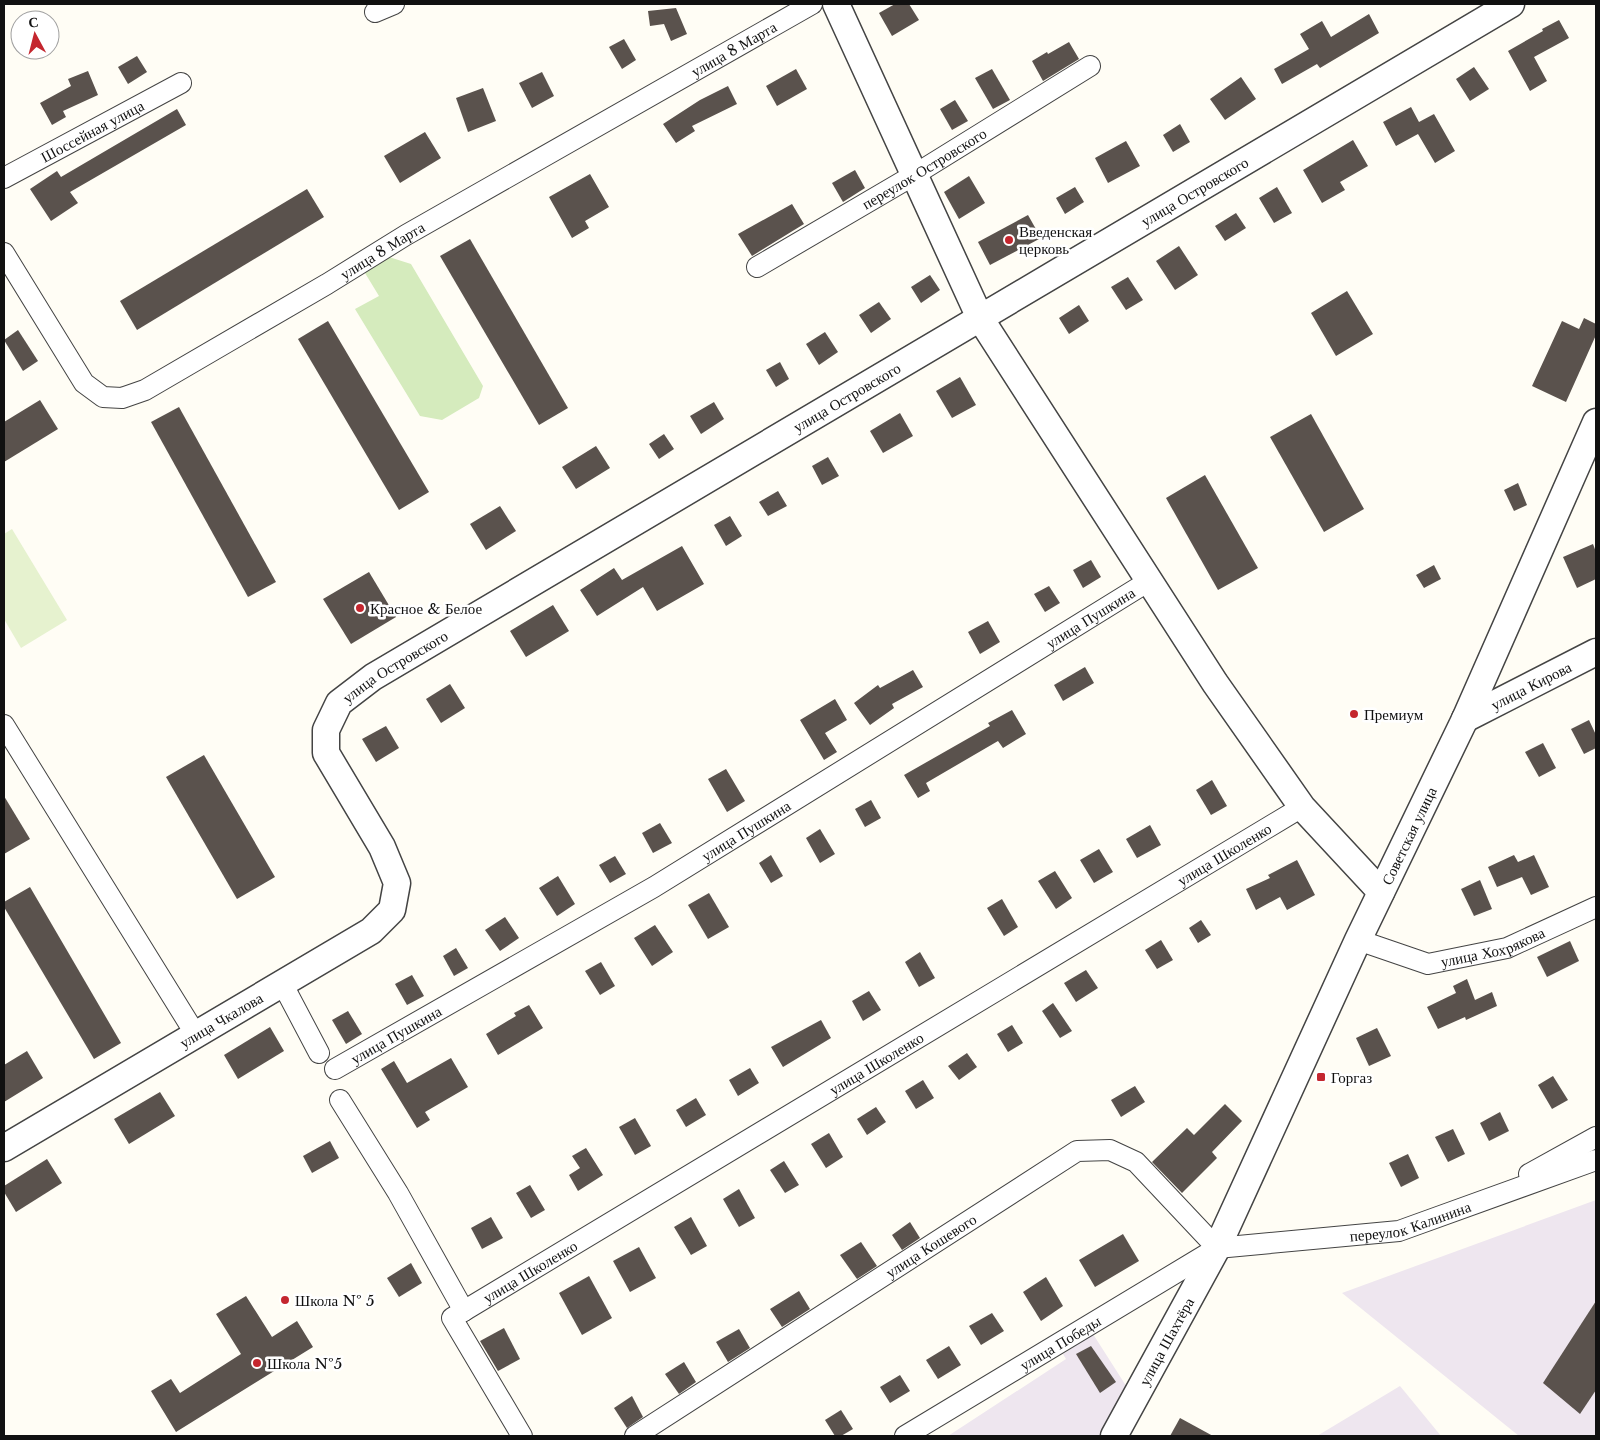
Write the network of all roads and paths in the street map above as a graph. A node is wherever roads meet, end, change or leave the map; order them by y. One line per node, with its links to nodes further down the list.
1 (394, 4): 5 (street)
2 (812, 4): 10 (street, улица 8 Марта)
3 (836, 4): 8 (street)
4 (1511, 4): 12 (street, улица Островского)
5 (375, 12)
6 (1090, 66): 8 (street, переулок Островского)
7 (181, 83): 9 (street, Шоссейная улица)
8 (914, 175): 11 (street, переулок Островского); 12 (street)
9 (4, 178)
10 (4, 253)
11 (757, 267)
12 (980, 318): 14 (street); 19 (street, улица Островского)
13 (1596, 422): 16 (street, Советская улица)
14 (1149, 581): 18 (street); 26 (street, улица Пушкина)
15 (1596, 652): 16 (street, улица Кирова)
16 (1465, 719): 20 (street, Советская улица)
17 (4, 725): 24 (street)
18 (1302, 807): 20 (street); 33 (street, улица Школенко)
19 (389, 863): 23 (street, улица Чкалова)
20 (1381, 892): 22 (street, Советская улица)
21 (1596, 907): 22 (street, улица Хохрякова)
22 (1358, 940): 32 (street, Советская улица)
23 (282, 983): 24 (street, улица Чкалова); 25 (street)
24 (196, 1035): 29 (street, улица Чкалова)
25 (319, 1053)
26 (336, 1069)
27 (340, 1100): 33 (street)
28 (1596, 1137): 31 (street)
29 (4, 1148)
30 (1596, 1160): 31 (street, переулок Калинина)
31 (1477, 1203): 32 (street, переулок Калинина)
32 (1217, 1248): 35 (street, улица Кошевого); 36 (street, улица Победы); 37 (street, улица Шахтёра)
33 (458, 1314): 34 (street)
34 (522, 1436)
35 (635, 1436)
36 (904, 1436)
37 (1114, 1436)

